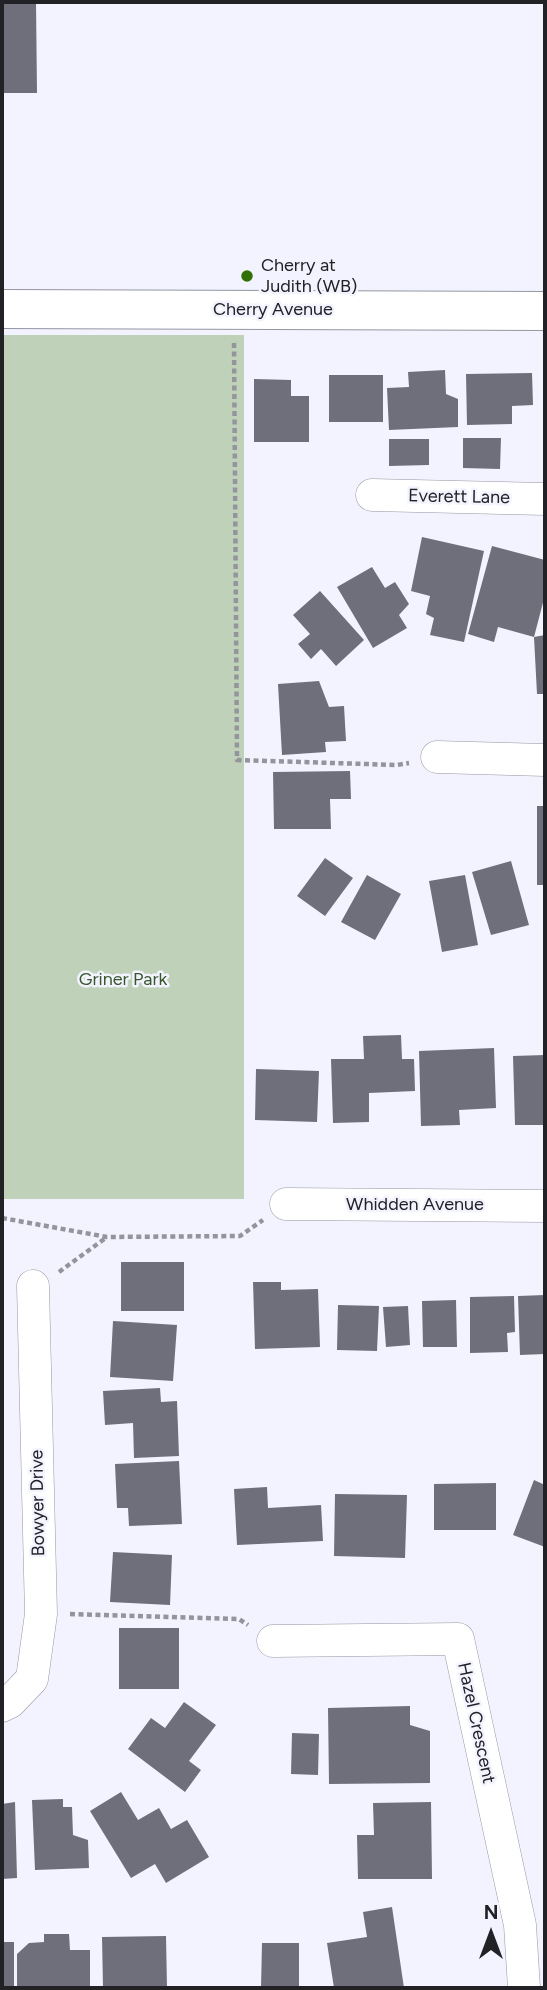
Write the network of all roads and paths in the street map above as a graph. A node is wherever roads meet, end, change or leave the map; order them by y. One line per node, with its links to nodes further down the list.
1 (2, 309): 2 (street, Cherry Avenue)
2 (234, 310): 3 (street, Cherry Avenue); 6 (path)
3 (545, 311)
4 (372, 495): 5 (street, Everett Lane)
5 (545, 499)
6 (437, 757): 7 (street)
7 (545, 760)
8 (286, 1204): 9 (street, Whidden Avenue); 11 (path)
9 (545, 1206)
10 (2, 1218): 11 (path)
11 (107, 1237): 12 (path)
12 (33, 1286): 13 (street, Bowyer Drive)
13 (41, 1614): 14 (path); 15 (street, Bowyer Drive)
14 (273, 1642): 16 (street, Hazel Crescent)
15 (2, 1706)
16 (524, 1988)

